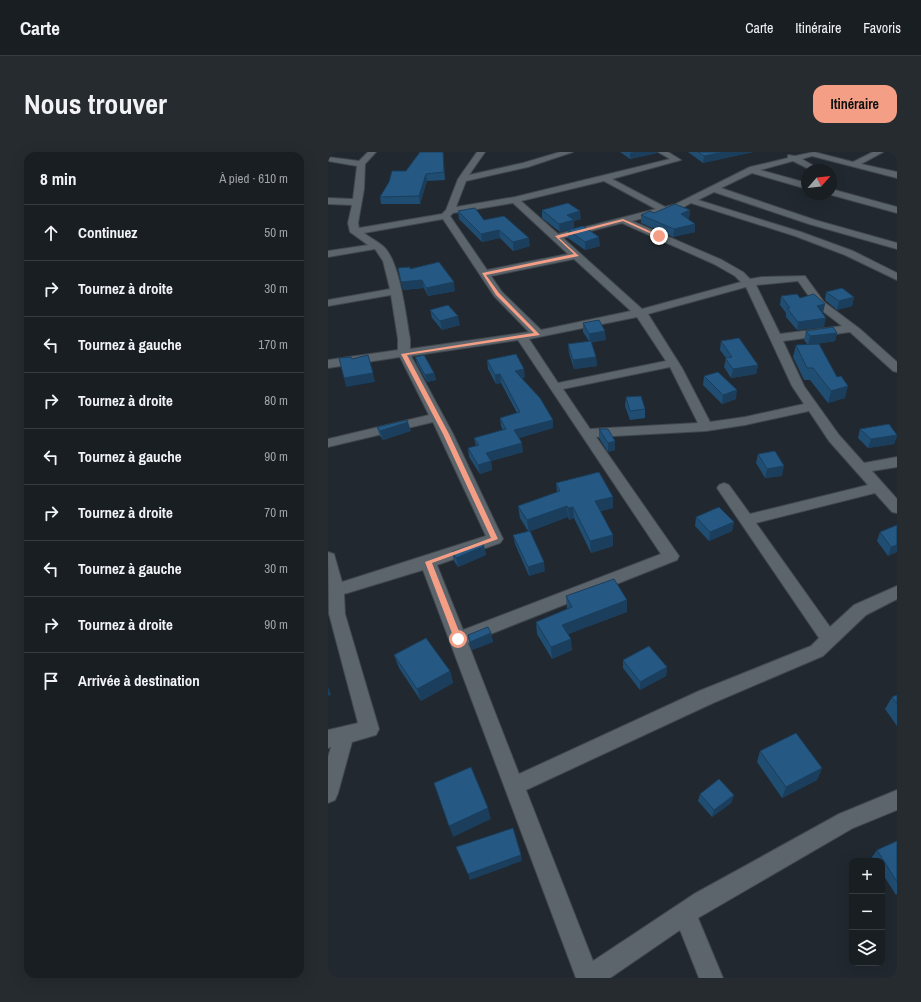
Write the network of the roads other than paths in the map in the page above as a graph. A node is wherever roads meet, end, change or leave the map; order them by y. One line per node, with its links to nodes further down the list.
1 (372, 152): 11 (street)
2 (481, 152): 16 (street)
3 (569, 152): 16 (street)
4 (662, 152): 15 (street)
5 (778, 152): 8 (street)
6 (834, 152): 10 (street)
7 (879, 152): 10 (street)
8 (795, 158): 10 (street); 12 (street); 13 (street)
9 (328, 159): 11 (street)
10 (858, 162): 14 (street)
11 (361, 164): 23 (street)
12 (806, 164)
13 (752, 170): 17 (street); 18 (street)
14 (897, 175)
15 (605, 178): 20 (street); 24 (street)
16 (462, 180): 26 (street)
17 (801, 184)
18 (714, 189): 21 (street); 31 (street)
19 (837, 191): 25 (street)
20 (515, 200): 26 (street); 29 (street)
21 (690, 200): 24 (street); 35 (street)
22 (328, 201): 23 (street)
23 (357, 202): 28 (street)
24 (662, 209): 27 (street)
25 (897, 210)
26 (447, 214): 28 (street); 34 (street)
27 (623, 220): 29 (street); 36 (street)
28 (355, 232): 30 (street)
29 (556, 237): 33 (street)
30 (377, 246): 32 (street); 37 (street)
31 (897, 246)
32 (328, 254)
33 (577, 255): 34 (street); 39 (street)
34 (483, 274): 41 (street)
35 (897, 277)
36 (748, 284): 39 (street); 40 (street); 43 (street)
37 (395, 291): 38 (street); 44 (street)
38 (328, 303)
39 (640, 314): 41 (street); 45 (street)
40 (852, 328): 43 (street); 47 (street)
41 (538, 334): 42 (street)
42 (522, 336): 44 (street); 48 (street)
43 (776, 338): 49 (street)
44 (404, 354): 46 (street); 50 (street)
45 (672, 363): 48 (street); 51 (street)
46 (328, 364)
47 (897, 368)
48 (556, 387): 52 (street)
49 (812, 406): 51 (street); 55 (street)
50 (437, 417): 53 (street); 61 (street)
51 (706, 427): 52 (street)
52 (587, 433): 64 (street)
53 (328, 442)
54 (897, 462): 55 (street)
55 (861, 468): 56 (street)
56 (878, 487): 58 (street); 59 (street)
57 (724, 488): 59 (street)
58 (897, 508)
59 (746, 520): 65 (street)
60 (328, 558): 62 (street)
61 (428, 562): 62 (street); 64 (street)
62 (336, 590): 66 (street)
63 (897, 592): 65 (street)
64 (458, 639): 67 (street)
65 (829, 639): 67 (street)
66 (336, 737): 68 (street)
67 (514, 786): 71 (street)
68 (328, 793)
69 (897, 800): 70 (street)
70 (685, 914): 71 (street); 72 (street)
71 (588, 978)
72 (711, 978)

